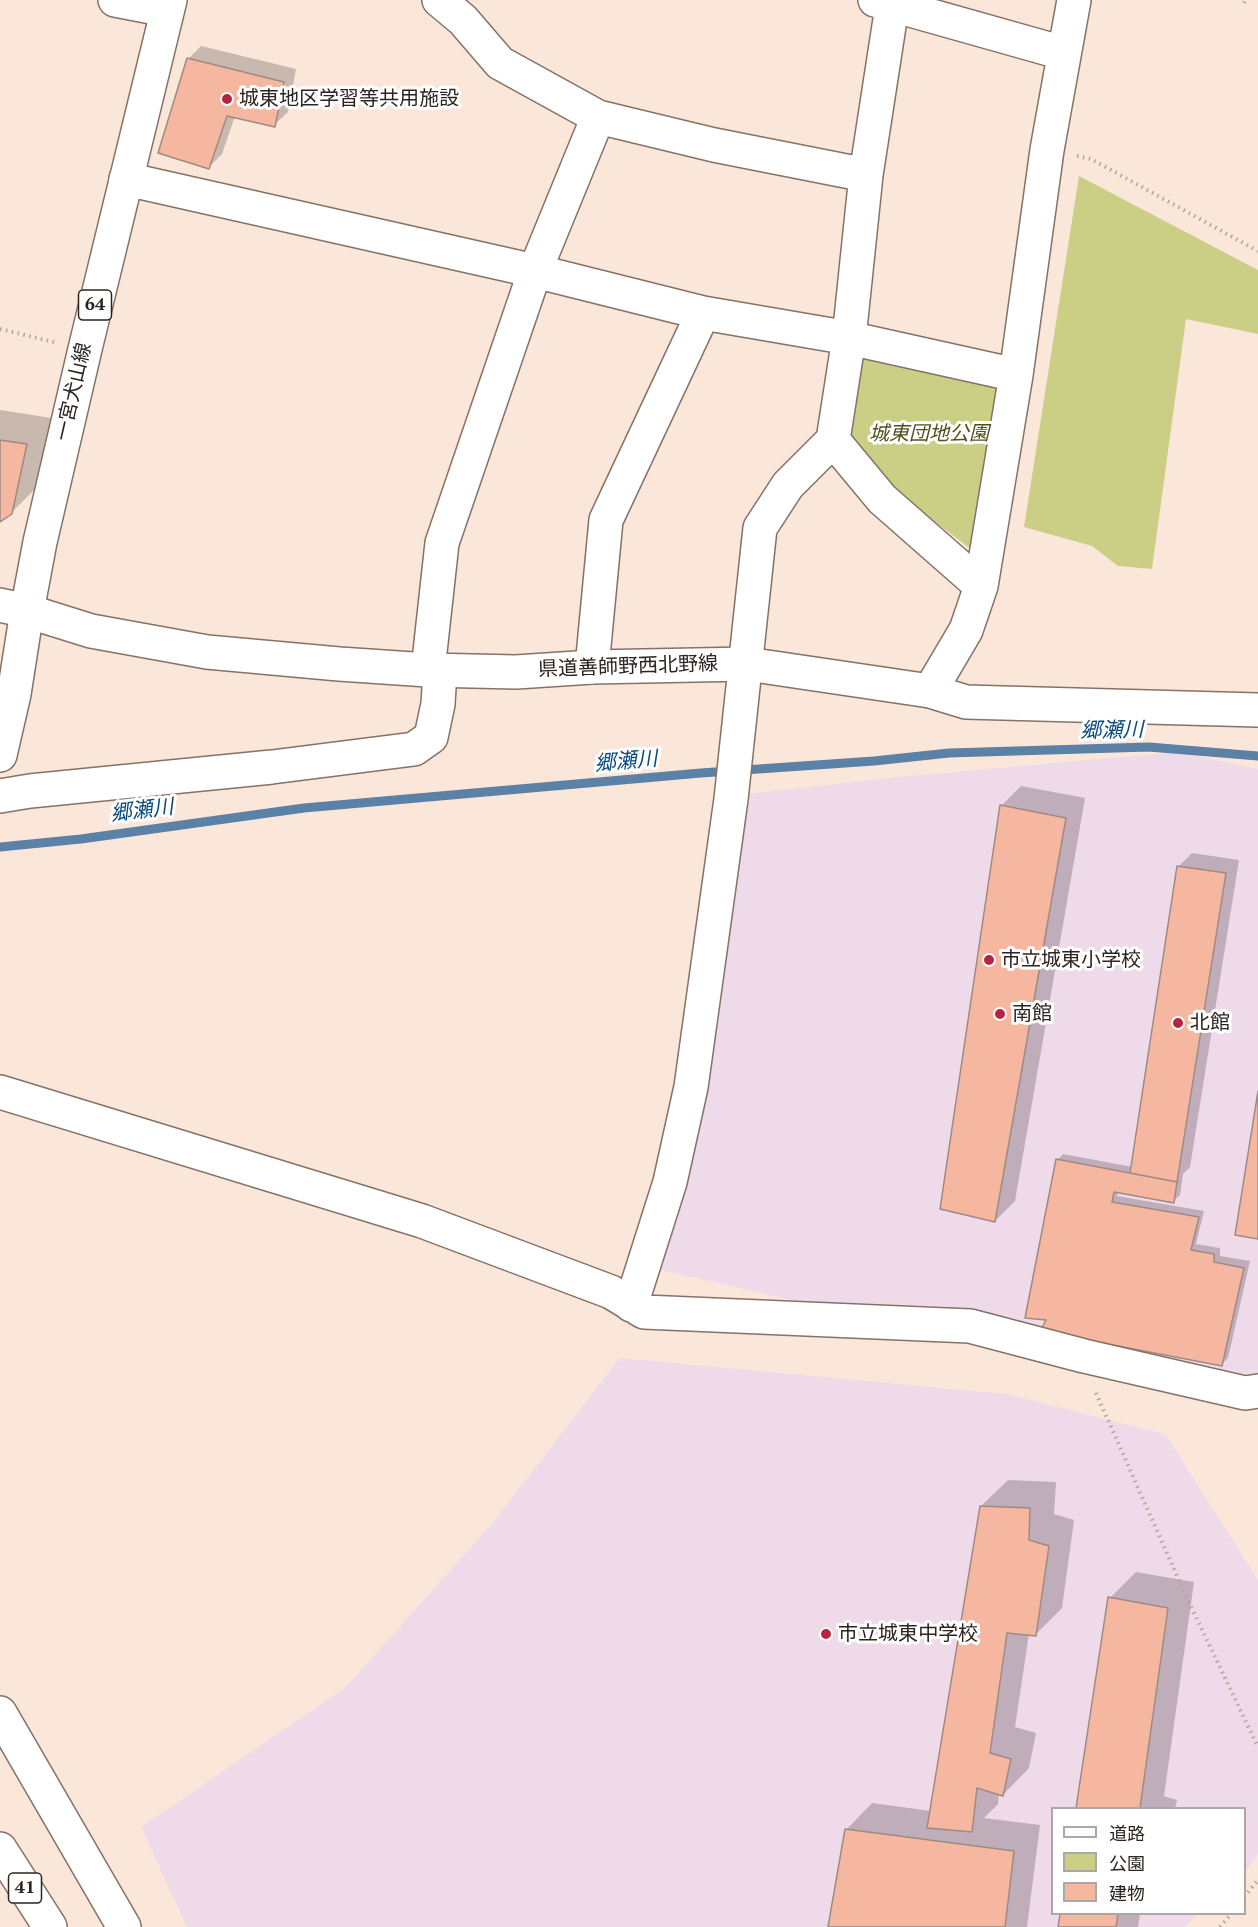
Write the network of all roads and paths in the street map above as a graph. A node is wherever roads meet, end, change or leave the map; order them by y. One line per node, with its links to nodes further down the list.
1 (115, 0): 5 (main road)
2 (439, 0): 7 (main road)
3 (1074, 0): 6 (main road)
4 (887, 2): 6 (main road); 9 (main road)
5 (168, 5): 10 (main road, 一宮犬山線 / 64)
6 (1063, 53): 8 (main road)
7 (598, 117): 9 (main road); 12 (main road)
8 (1047, 150): 11 (path); 17 (main road)
9 (866, 175): 15 (main road)
10 (126, 178): 12 (main road); 16 (main road, 一宮犬山線 / 64)
11 (1258, 251)
12 (535, 271): 13 (main road); 23 (main road)
13 (703, 312): 15 (main road); 22 (main road)
14 (0, 329): 16 (path)
15 (849, 338): 17 (main road); 18 (main road)
16 (84, 349): 20 (main road, 一宮犬山線 / 64)
17 (1016, 375): 19 (main road)
18 (833, 440): 19 (main road); 21 (main road)
19 (981, 586): 24 (main road)
20 (14, 608): 23 (main road, 県道善師野西北野線); 26 (main road, 一宮犬山線)
21 (747, 664): 22 (main road, 県道善師野西北野線); 24 (main road, 県道善師野西北野線); 29 (main road)
22 (592, 668): 23 (main road, 県道善師野西北野線)
23 (434, 670): 27 (main road)
24 (930, 691): 25 (main road, 県道善師野西北野線)
25 (1258, 710)
26 (0, 755)
27 (0, 796)
28 (0, 1092): 29 (main road)
29 (631, 1305): 30 (main road)
30 (1084, 1356): 31 (main road); 33 (path)
31 (1258, 1391)
32 (0, 1713): 39 (main road)
33 (1258, 1747)
34 (0, 1850): 38 (main road, 41)
35 (1258, 1880): 36 (path)
36 (1246, 1896)
37 (1230, 1915): 40 (path)
38 (50, 1927)
39 (124, 1927)
40 (1220, 1927)

